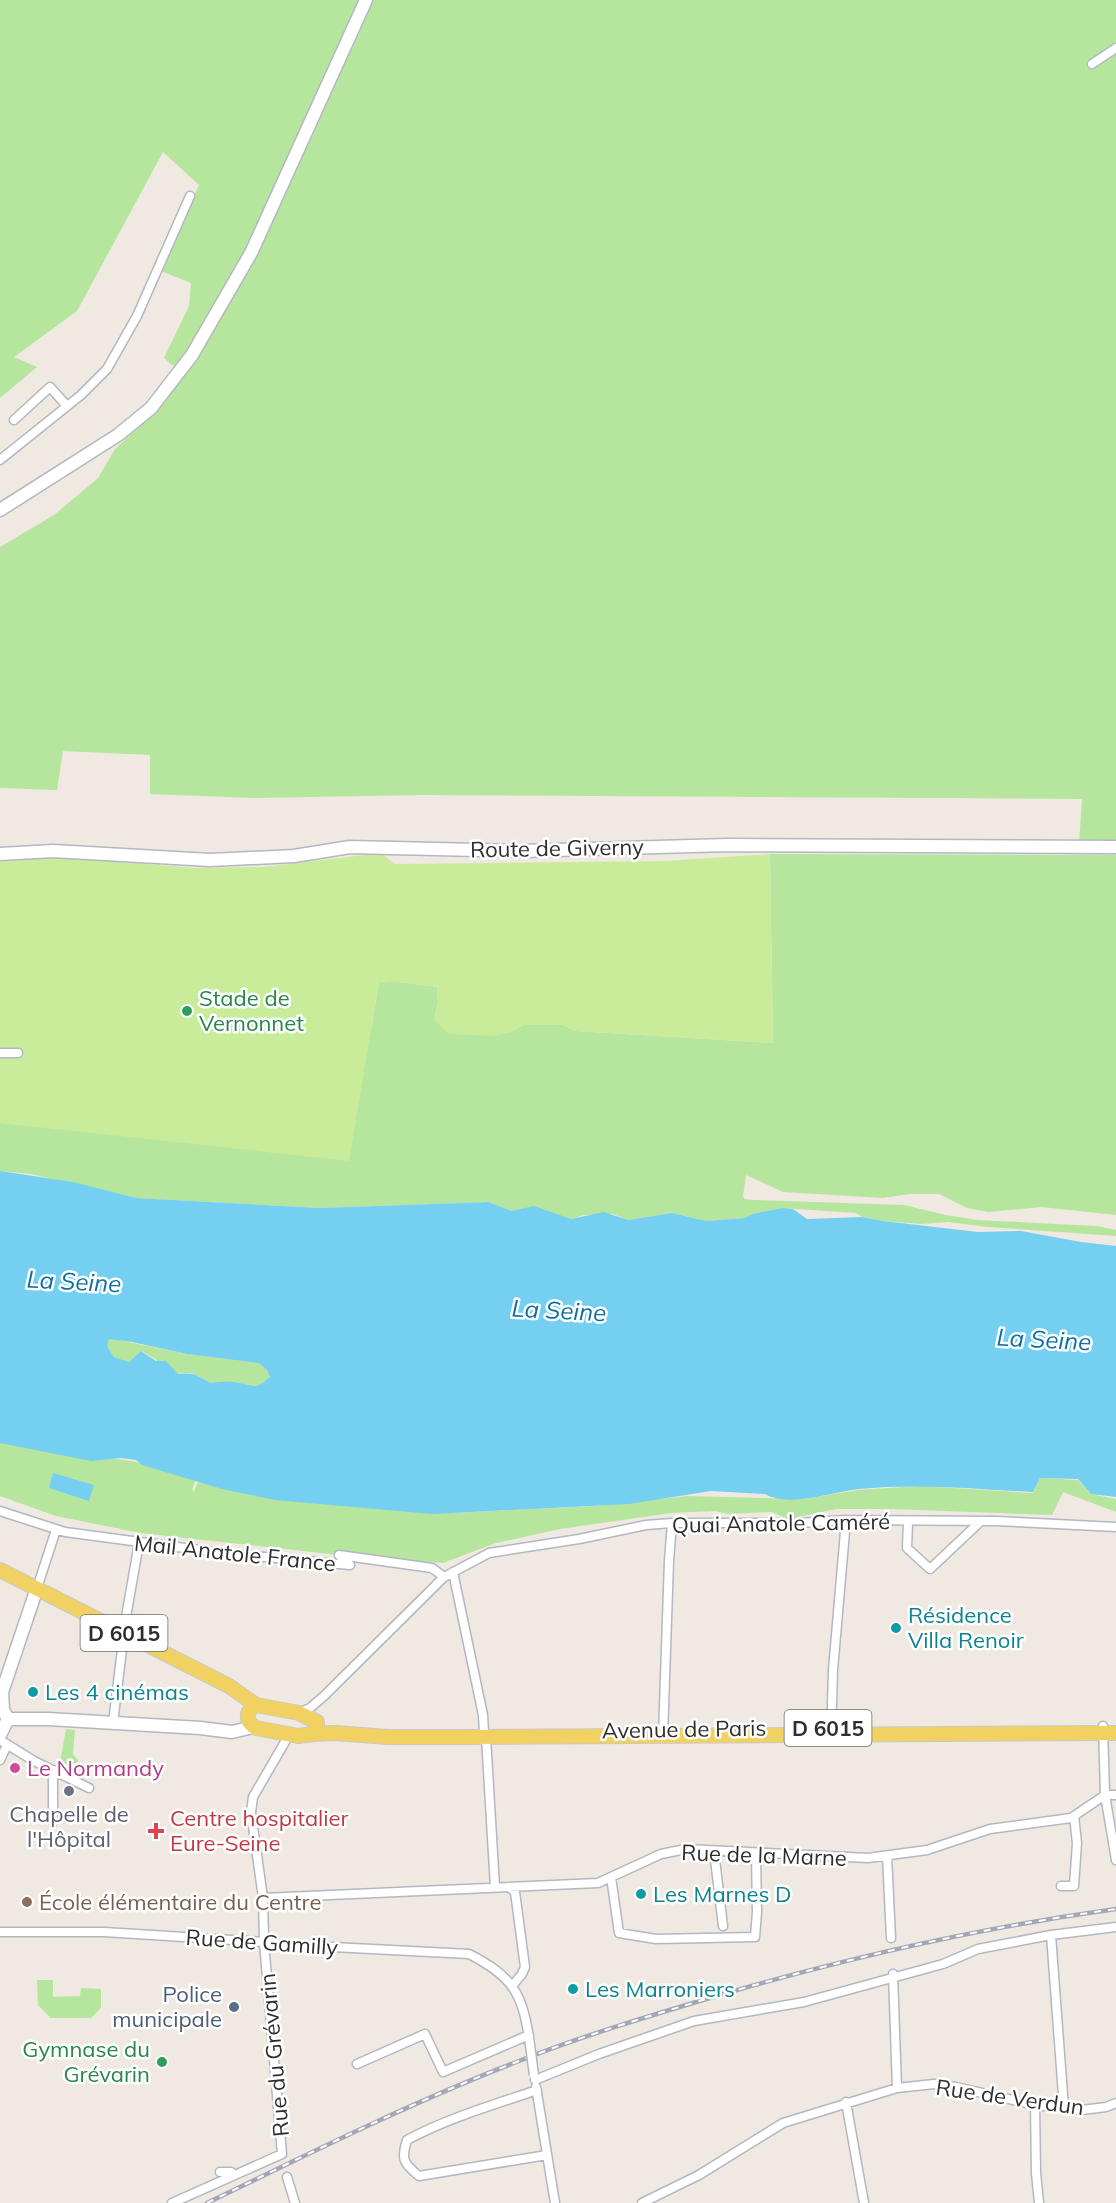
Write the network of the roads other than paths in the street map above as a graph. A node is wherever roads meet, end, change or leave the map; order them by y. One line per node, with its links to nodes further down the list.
1 (366, 0): 8 (main road)
2 (1116, 48): 3 (street)
3 (1092, 64)
4 (190, 196): 5 (street)
5 (67, 406): 6 (street); 7 (street)
6 (14, 420)
7 (0, 460)
8 (0, 510)
9 (1116, 847): 10 (main road, Route de Giverny)
10 (0, 854)
11 (0, 1053): 12 (street)
12 (18, 1053)
13 (0, 1511): 19 (street, Mail Anatole France)
14 (846, 1520): 16 (street, Quai Anatole Caméré); 17 (street, Quai Anatole Caméré); 34 (street)
15 (981, 1521): 16 (street, Quai Anatole Caméré); 16 (street); 18 (street, Quai Anatole Caméré)
16 (908, 1522)
17 (672, 1523): 22 (street, Quai Anatole Caméré); 35 (street)
18 (1116, 1527)
19 (56, 1530): 20 (street, Mail Anatole France); 24 (street)
20 (139, 1543): 23 (street, Mail Anatole France); 25 (street)
21 (0, 1570): 24 (main road, D 6015)
22 (453, 1572): 23 (street, Quai Anatole Caméré); 37 (street)
23 (444, 1577): 27 (street, Quai Anatole Caméré)
24 (37, 1588): 25 (main road, D 6015); 26 (main road)
25 (124, 1635): 29 (main road, D 6015); 31 (street)
26 (3, 1682): 30 (main road)
27 (324, 1696): 28 (street, Quai Anatole Caméré); 32 (street)
28 (299, 1713): 29 (main road, D 6015); 32 (main road, D 6015)
29 (251, 1715): 31 (main road); 36 (main road, D 6015)
30 (8, 1719): 31 (main road); 38 (main road)
31 (113, 1723)
32 (315, 1728): 36 (main road, D 6015); 37 (main road, Avenue de Paris / D 6015)
33 (1109, 1730): 34 (main road, Avenue de Paris / D 6015); 42 (street)
34 (831, 1732): 35 (main road, Avenue de Paris / D 6015)
35 (663, 1733): 37 (main road, Avenue de Paris / D 6015)
36 (289, 1735): 54 (street, Rue du Grévarin)
37 (486, 1737): 52 (street)
38 (2, 1740): 39 (street); 40 (street)
39 (0, 1760)
40 (53, 1770): 41 (street); 45 (street)
41 (89, 1788)
42 (1105, 1795): 43 (street); 44 (street, Rue de la Marne); 49 (street)
43 (1116, 1795)
44 (1074, 1816): 48 (street, Rue de la Marne); 51 (street)
45 (53, 1822)
46 (714, 1851): 47 (street, Rue de la Marne); 50 (street, Rue de la Marne); 55 (street)
47 (756, 1853): 48 (street, Rue de la Marne); 50 (street)
48 (887, 1856): 59 (street)
49 (1116, 1860)
50 (611, 1877): 53 (street, Rue de la Marne)
51 (1061, 1886)
52 (495, 1887): 53 (street, Rue de la Marne); 54 (street, Rue de la Marne)
53 (509, 1887): 62 (street)
54 (263, 1898): 60 (street, Rue du Grévarin)
55 (723, 1926)
56 (1116, 1927): 58 (street)
57 (0, 1932): 60 (street, Rue de Gamilly)
58 (1051, 1935): 61 (street); 71 (street)
59 (891, 1938)
60 (264, 1942): 62 (street, Rue de Gamilly); 74 (street, Rue du Grévarin)
61 (892, 1977): 65 (street); 66 (street)
62 (512, 1986): 63 (street)
63 (529, 2035): 64 (street); 65 (street, bridge)
64 (357, 2064)
65 (535, 2077): 67 (street)
66 (897, 2088): 68 (street, Rue de Verdun); 70 (street, Rue de Verdun)
67 (537, 2090): 72 (street); 72 (street)
68 (846, 2102): 79 (street, Rue de Verdun); 80 (street)
69 (1116, 2103): 71 (street, Rue de Verdun)
70 (1035, 2105): 71 (street, Rue de Verdun); 81 (street)
71 (1064, 2108)
72 (547, 2155): 78 (street)
73 (220, 2172): 74 (street)
74 (231, 2172): 76 (street)
75 (287, 2177): 77 (street)
76 (172, 2203)
77 (295, 2203)
78 (555, 2203)
79 (642, 2203)
80 (864, 2203)
81 (1040, 2203)

